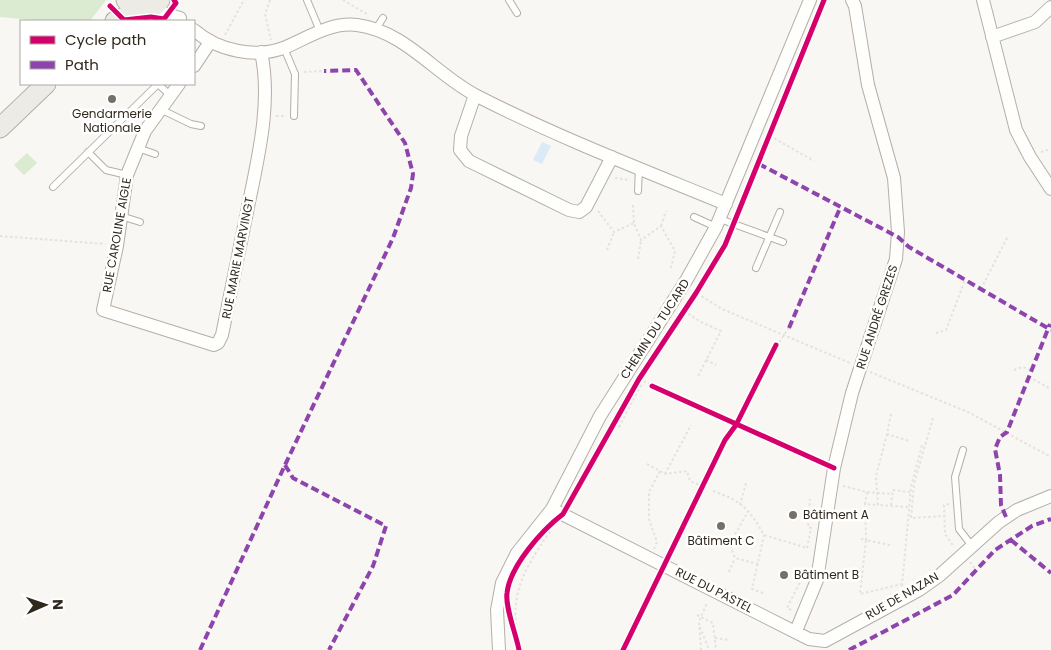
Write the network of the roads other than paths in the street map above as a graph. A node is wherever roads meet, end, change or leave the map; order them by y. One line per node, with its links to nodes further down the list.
1 (121, 0): 11 (main road)
2 (168, 0): 13 (street)
3 (307, 0): 15 (lane)
4 (510, 0): 10 (lane)
5 (810, 0): 40 (street, CHEMIN DU TUCARD)
6 (852, 0): 54 (street, RUE ANDRÉ GREZES)
7 (982, 0): 16 (street)
8 (144, 5): 12 (main road); 13 (street)
9 (1051, 7): 16 (street)
10 (516, 13)
11 (108, 20)
12 (117, 20)
13 (182, 20)
14 (195, 31): 17 (street)
15 (320, 31): 18 (street); 26 (street)
16 (992, 37): 39 (street)
17 (215, 44): 19 (street); 20 (street)
18 (279, 49): 19 (street); 28 (lane)
19 (260, 52): 49 (street, RUE MARIE MARVINGT)
20 (195, 65)
21 (45, 85): 30 (main road)
22 (157, 85): 32 (lane)
23 (159, 85): 25 (lane)
24 (178, 85): 25 (street, RUE CAROLINE AIGLE)
25 (170, 95): 27 (street, RUE CAROLINE AIGLE)
26 (475, 95): 34 (street); 34 (street)
27 (160, 109): 29 (lane); 31 (street, RUE CAROLINE AIGLE)
28 (294, 116)
29 (201, 126)
30 (0, 128)
31 (138, 148): 33 (lane); 36 (street, RUE CAROLINE AIGLE)
32 (88, 152): 36 (lane); 37 (lane)
33 (155, 154)
34 (612, 157): 35 (street)
35 (639, 168): 38 (lane); 40 (street)
36 (127, 175): 42 (street, RUE CAROLINE AIGLE)
37 (54, 187)
38 (635, 188)
39 (1051, 189)
40 (726, 204): 45 (street, CHEMIN DU TUCARD)
41 (780, 212): 46 (lane)
42 (120, 216): 44 (lane); 49 (street, RUE CAROLINE AIGLE)
43 (694, 218): 45 (lane)
44 (140, 222)
45 (718, 223): 46 (lane); 52 (street, CHEMIN DU TUCARD)
46 (770, 237): 47 (lane); 48 (lane)
47 (783, 242)
48 (756, 268)
49 (103, 310)
50 (963, 450): 53 (lane)
51 (1051, 496): 53 (street, RUE DE NAZAN)
52 (557, 511): 54 (street, RUE DU PASTEL); 55 (street, CHEMIN DU TUCARD)
53 (972, 546): 54 (street, RUE DE NAZAN)
54 (796, 631)
55 (499, 650)

